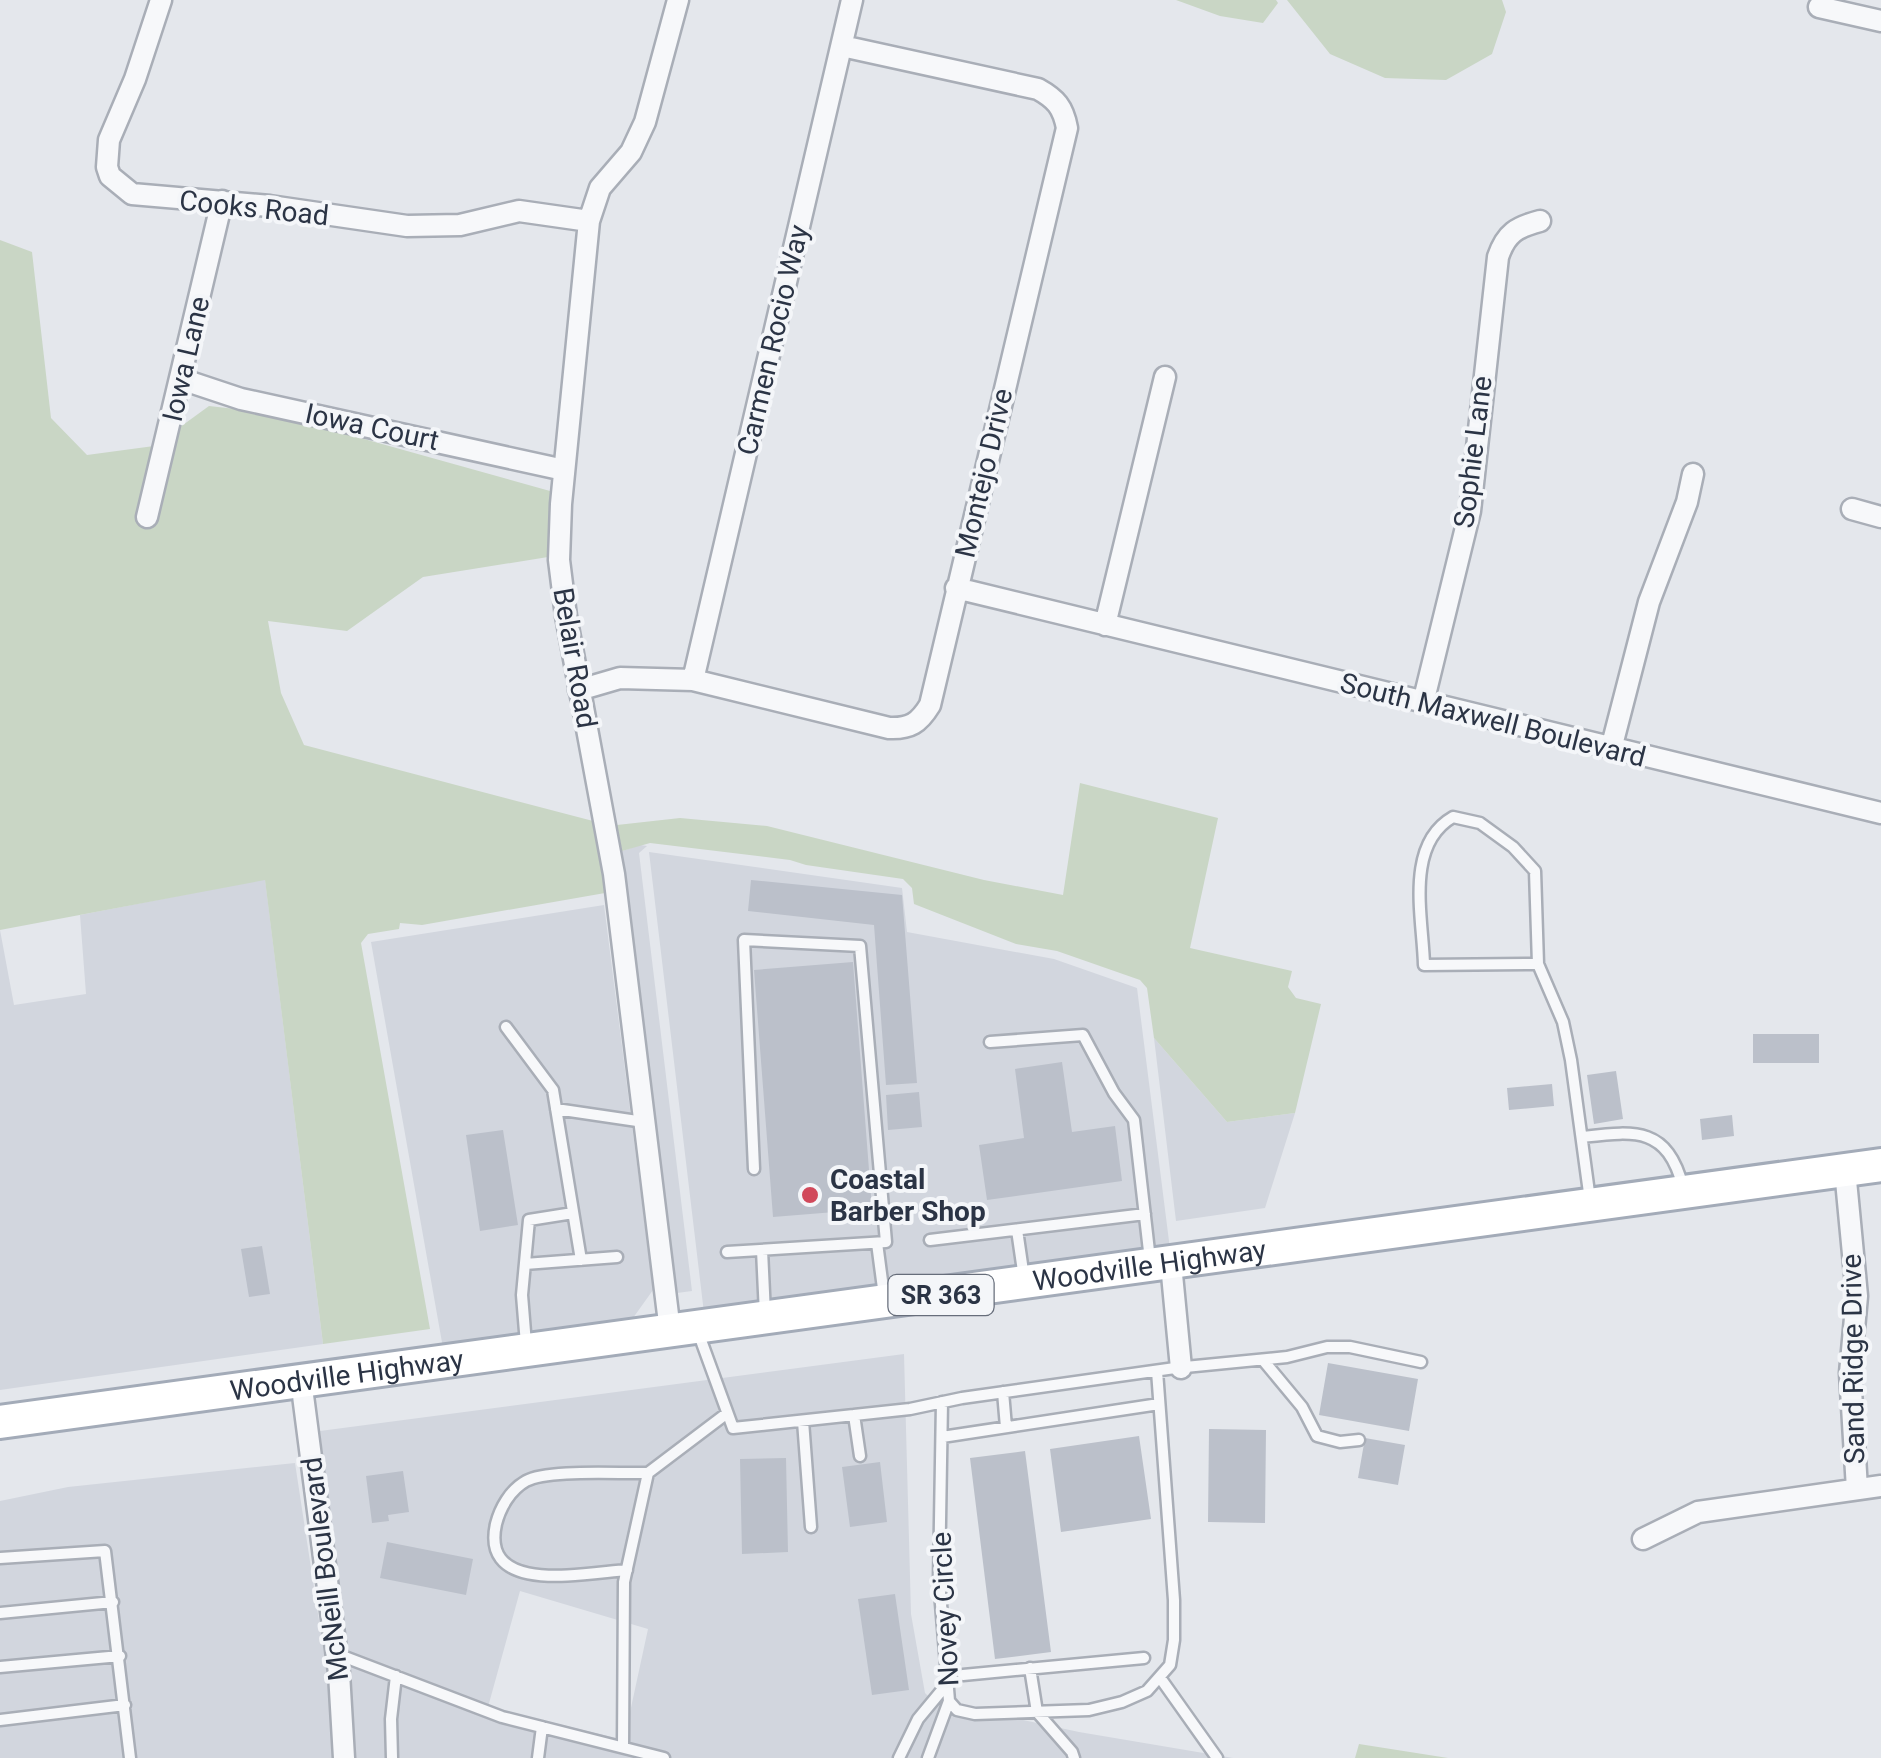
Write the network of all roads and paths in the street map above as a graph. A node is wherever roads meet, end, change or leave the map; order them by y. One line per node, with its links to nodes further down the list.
1 (162, 0): 7 (street, Cooks Road)
2 (678, 0): 8 (street, Belair Road)
3 (852, 0): 6 (street, Carmen Rocio Way)
4 (1820, 7): 5 (street)
5 (1881, 21)
6 (842, 46): 17 (street, Montejo Drive); 19 (street, Carmen Rocio Way)
7 (222, 201): 8 (street, Cooks Road); 11 (street, Iowa Lane)
8 (589, 221): 12 (street, Belair Road)
9 (1540, 221): 21 (street, Sophie Lane)
10 (1166, 377): 18 (street)
11 (182, 379): 12 (street, Iowa Court); 15 (street, Iowa Lane)
12 (564, 470): 20 (street, Belair Road)
13 (1693, 474): 22 (street)
14 (1852, 509): 16 (street)
15 (148, 517)
16 (1881, 517)
17 (956, 588): 18 (street, South Maxwell Boulevard); 19 (street, Montejo Drive)
18 (1106, 625): 21 (street, South Maxwell Boulevard)
19 (693, 680): 20 (street, Montejo Drive)
20 (580, 690): 28 (street, Belair Road)
21 (1423, 703): 22 (street, South Maxwell Boulevard)
22 (1612, 748): 23 (street, South Maxwell Boulevard)
23 (1881, 813)
24 (1538, 964): 24 (lane); 29 (lane)
25 (506, 1027): 27 (lane)
26 (990, 1042): 36 (lane)
27 (556, 1109): 28 (lane); 35 (lane)
28 (645, 1122): 49 (street, Belair Road)
29 (1582, 1137): 33 (lane); 34 (lane)
30 (1881, 1165): 32 (main road, Woodville Highway / SR 363)
31 (754, 1168): 39 (lane)
32 (1845, 1170): 33 (main road, Woodville Highway / SR 363); 69 (street, Sand Ridge Drive)
33 (1684, 1193): 34 (main road, Woodville Highway / SR 363)
34 (1591, 1206): 45 (main road, Woodville Highway / SR 363)
35 (574, 1213): 43 (lane); 44 (lane)
36 (1145, 1214): 37 (lane); 45 (lane)
37 (1017, 1230): 38 (lane); 46 (lane)
38 (930, 1240)
39 (877, 1243): 40 (lane); 47 (lane)
40 (762, 1250): 41 (lane); 48 (lane)
41 (727, 1252)
42 (617, 1257): 43 (lane)
43 (581, 1260): 44 (lane)
44 (525, 1264): 50 (lane)
45 (1161, 1265): 46 (main road, Woodville Highway / SR 363); 53 (street)
46 (1024, 1284): 47 (main road, Woodville Highway / SR 363)
47 (885, 1302): 48 (main road, Woodville Highway / SR 363)
48 (766, 1318): 49 (main road, Woodville Highway / SR 363)
49 (684, 1330): 50 (main road, Woodville Highway / SR 363); 59 (lane)
50 (527, 1350): 55 (main road, Woodville Highway / SR 363)
51 (1262, 1360): 52 (lane); 53 (lane); 65 (lane)
52 (1421, 1362)
53 (1181, 1368): 54 (lane)
54 (1157, 1372): 56 (lane); 58 (lane)
55 (301, 1380): 62 (main road, Woodville Highway / SR 363); 76 (street, McNeill Boulevard)
56 (1002, 1392): 57 (lane); 63 (lane)
57 (942, 1402): 60 (lane); 64 (lane, Novey Circle)
58 (1159, 1404): 63 (lane); 83 (lane)
59 (726, 1414): 61 (lane); 67 (lane)
60 (854, 1415): 61 (lane); 66 (lane)
61 (803, 1420): 70 (lane)
62 (0, 1422)
63 (1006, 1427): 64 (lane)
64 (942, 1437): 84 (lane, Novey Circle)
65 (1358, 1440)
66 (860, 1456)
67 (648, 1473): 73 (lane); 73 (lane)
68 (1881, 1486): 69 (street)
69 (1857, 1489): 71 (street)
70 (811, 1527)
71 (1643, 1540)
72 (0, 1558): 74 (lane)
73 (627, 1570): 90 (lane)
74 (113, 1602): 75 (lane); 77 (lane)
75 (0, 1612)
76 (336, 1653): 82 (lane); 92 (street, McNeill Boulevard)
77 (120, 1656): 79 (lane); 86 (lane)
78 (1144, 1658): 80 (lane)
79 (0, 1668)
80 (1030, 1668): 81 (lane); 87 (lane)
81 (963, 1675)
82 (396, 1676): 89 (lane); 93 (lane)
83 (1160, 1679): 87 (lane, Novey Circle); 99 (lane)
84 (948, 1684): 85 (lane, Novey Circle); 96 (lane)
85 (949, 1701): 87 (lane, Novey Circle); 97 (lane)
86 (124, 1706): 88 (lane); 91 (lane)
87 (1037, 1712): 98 (lane)
88 (0, 1720)
89 (542, 1727): 90 (lane); 94 (lane)
90 (623, 1747): 95 (lane)
91 (130, 1758)
92 (344, 1758)
93 (392, 1758)
94 (538, 1758)
95 (664, 1758)
96 (899, 1758)
97 (928, 1758)
98 (1074, 1758)
99 (1217, 1758)

